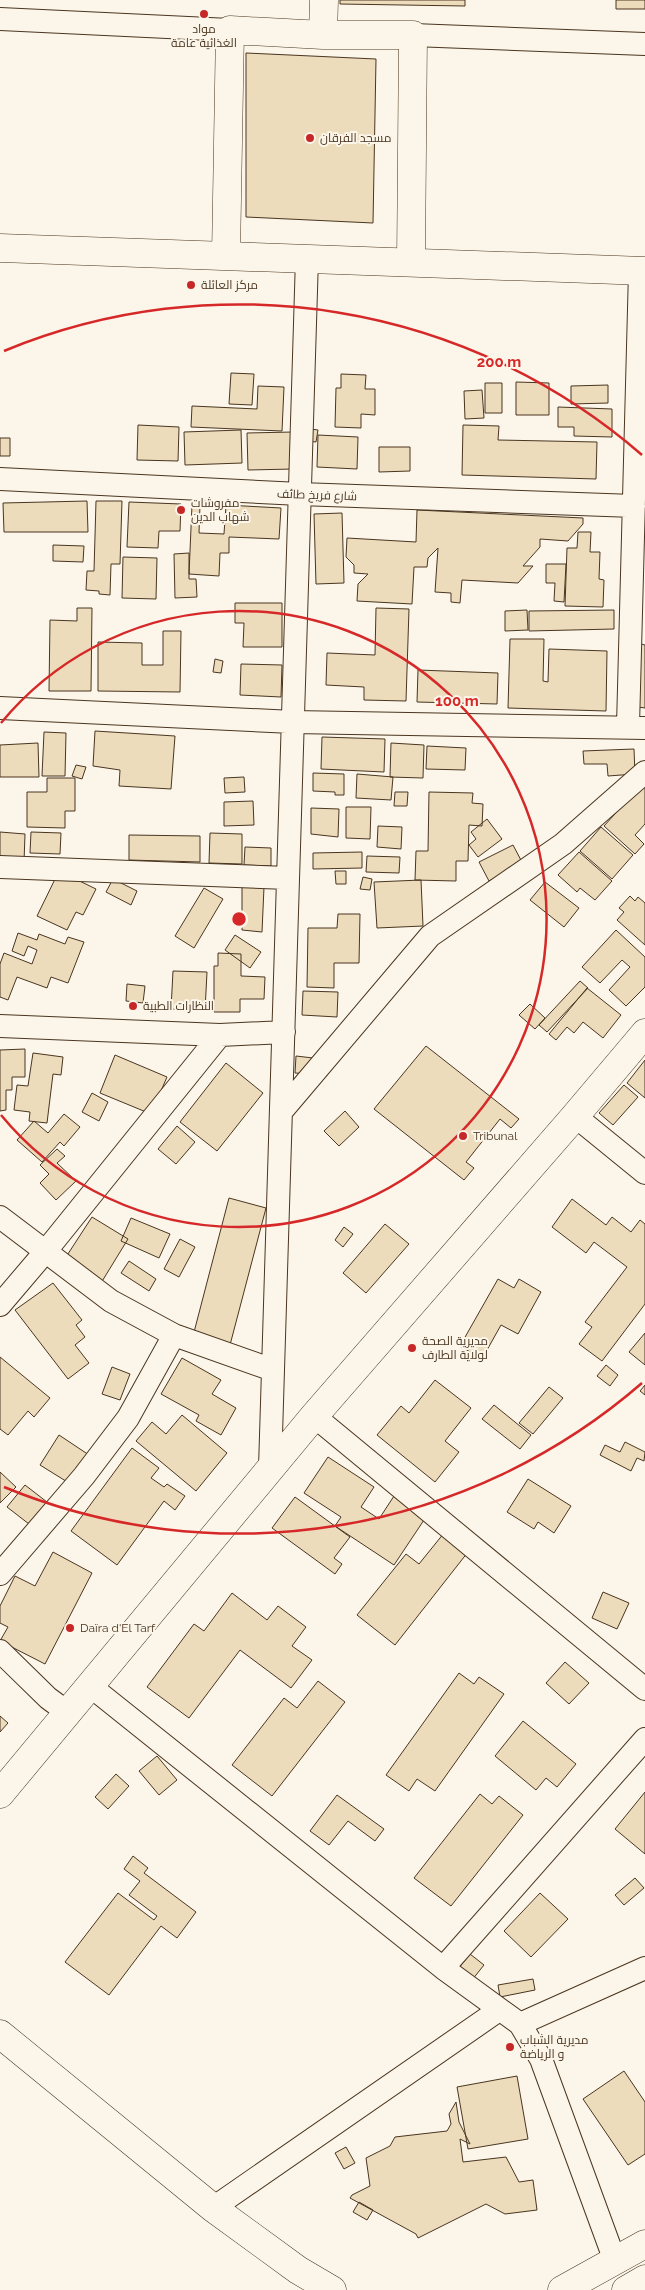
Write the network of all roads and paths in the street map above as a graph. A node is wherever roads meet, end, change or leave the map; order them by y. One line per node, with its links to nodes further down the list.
1 (324, 0): 4 (main road)
2 (0, 19): 3 (street)
3 (230, 30): 4 (main road); 8 (main road)
4 (323, 35): 5 (main road)
5 (413, 35): 6 (street); 10 (main road)
6 (645, 44)
7 (0, 248): 8 (main road)
8 (226, 255): 9 (main road)
9 (307, 258): 10 (main road); 13 (street)
10 (411, 262): 11 (main road)
11 (643, 271): 14 (street)
12 (0, 479): 13 (street, شارع فريخ طائف)
13 (300, 494): 14 (street, شارع فريخ طائف); 16 (street)
14 (634, 506): 17 (street)
15 (0, 708): 16 (street)
16 (293, 722): 17 (street); 20 (street)
17 (636, 727)
18 (645, 772): 25 (street)
19 (0, 867): 20 (street)
20 (288, 878): 22 (street)
21 (0, 1026): 24 (street)
22 (284, 1032): 24 (street); 25 (street)
23 (645, 1033): 26 (main road)
24 (220, 1035): 29 (street)
25 (281, 1112): 32 (street)
26 (575, 1116): 27 (street); 33 (main road)
27 (645, 1173)
28 (0, 1217): 29 (street)
29 (45, 1252): 30 (street); 31 (street)
30 (0, 1305)
31 (174, 1335): 32 (street); 35 (street)
32 (273, 1370): 34 (street)
33 (314, 1416): 34 (main road); 38 (street)
34 (270, 1468): 37 (main road)
35 (0, 1574)
36 (0, 1651): 39 (street)
37 (89, 1685): 39 (main road); 42 (street)
38 (645, 1689)
39 (67, 1712): 41 (main road)
40 (645, 1739): 42 (street)
41 (0, 1794)
42 (443, 1968): 44 (street)
43 (645, 1968): 45 (street)
44 (499, 2010): 45 (street); 47 (street)
45 (520, 2024): 49 (street)
46 (0, 2034): 47 (main road)
47 (213, 2208): 51 (main road)
48 (645, 2244): 49 (main road)
49 (615, 2261): 53 (main road)
50 (645, 2279): 54 (main road)
51 (301, 2280): 52 (main road)
52 (332, 2290)
53 (562, 2290)
54 (626, 2290)

